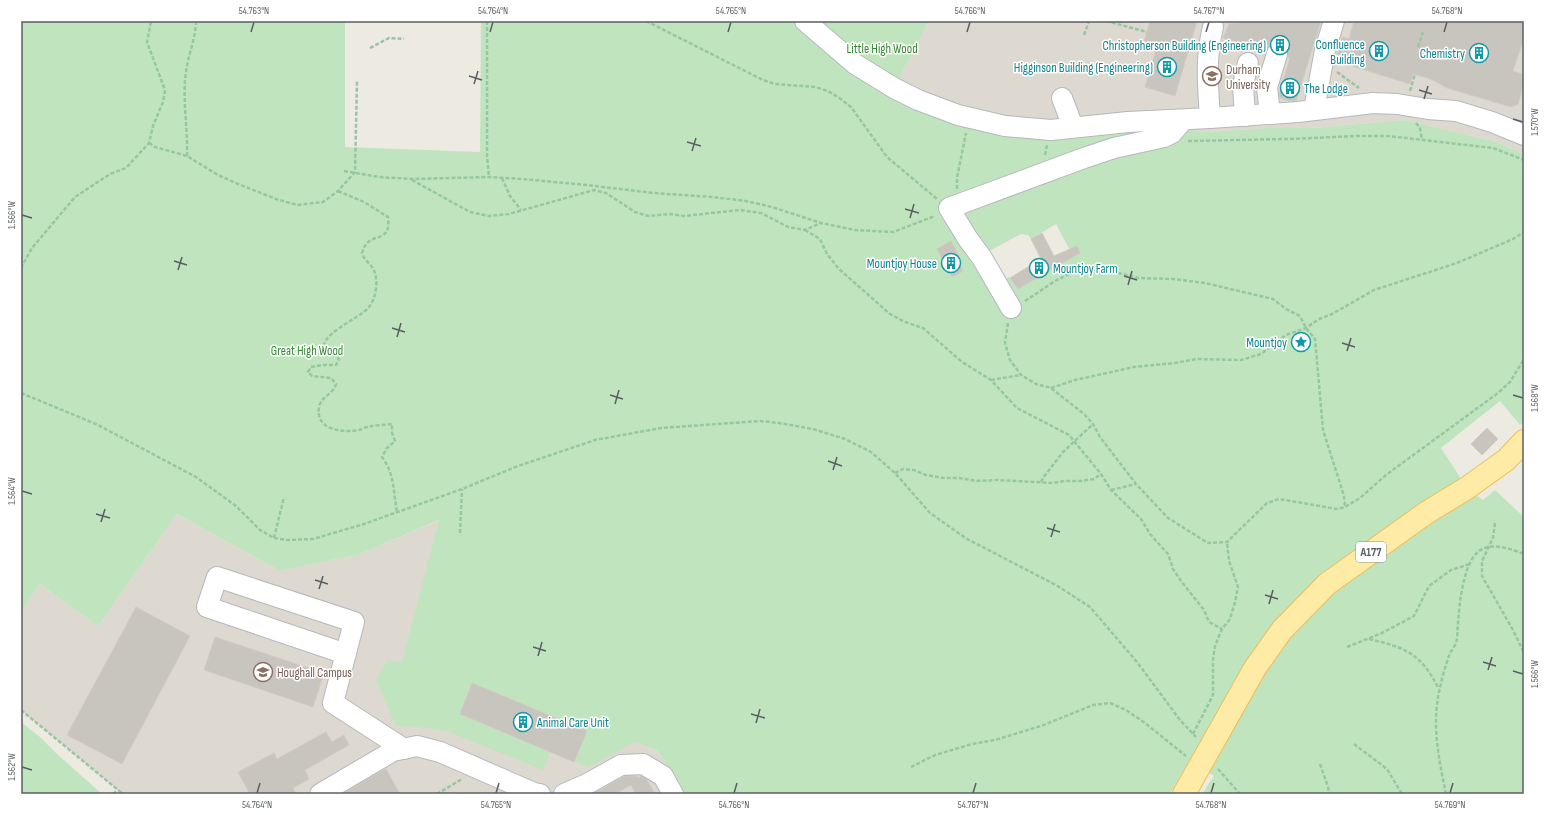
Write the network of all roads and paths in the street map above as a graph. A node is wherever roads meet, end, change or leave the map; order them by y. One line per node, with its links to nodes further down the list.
1 (151, 21): 34 (path)
2 (196, 21): 35 (path)
3 (486, 21): 40 (path)
4 (646, 21): 46 (path)
5 (805, 21): 27 (street)
6 (1089, 21): 12 (path)
7 (1106, 21): 10 (path)
8 (1334, 21): 16 (street)
9 (1213, 26): 28 (street)
10 (1147, 32)
11 (1423, 32): 14 (path)
12 (1084, 35)
13 (404, 39): 15 (path)
14 (1420, 46)
15 (370, 48)
16 (1325, 50): 23 (path); 24 (street)
17 (1277, 54): 25 (street)
18 (1248, 63): 26 (street)
19 (1415, 74): 21 (path)
20 (357, 81): 39 (path)
21 (1412, 85)
22 (1062, 98): 30 (street)
23 (1373, 102): 24 (street); 32 (street)
24 (1314, 110): 25 (street)
25 (1270, 114): 26 (street)
26 (1245, 116): 28 (street)
27 (969, 118): 31 (street); 46 (path)
28 (1210, 118): 29 (street)
29 (1183, 120): 30 (street); 33 (street)
30 (1073, 127): 31 (street)
31 (1051, 130): 38 (path)
32 (1524, 135)
33 (1164, 137): 36 (path); 38 (street)
34 (149, 142): 35 (path); 51 (path)
35 (187, 156): 45 (path)
36 (1524, 160)
37 (344, 171): 39 (path)
38 (1048, 171): 46 (street)
39 (355, 172): 42 (path); 45 (path)
40 (489, 177): 41 (path); 42 (path)
41 (502, 178): 43 (path); 47 (path)
42 (412, 179): 47 (path)
43 (596, 186): 44 (path); 48 (path)
44 (594, 190): 47 (path); 49 (path)
45 (338, 191): 71 (path)
46 (953, 207): 48 (path); 52 (street)
47 (521, 210)
48 (821, 223): 49 (path)
49 (805, 230): 56 (path)
50 (1524, 232): 53 (path)
51 (21, 268)
52 (1010, 308): 53 (path); 55 (path)
53 (1306, 328): 57 (path); 70 (path)
54 (1524, 359): 70 (path)
55 (1020, 375): 56 (path); 57 (path)
56 (991, 380): 60 (path)
57 (1051, 388): 59 (path)
58 (21, 393): 74 (path)
59 (1093, 424): 60 (path); 66 (path)
60 (1075, 441): 64 (path); 65 (path)
61 (1524, 441): 62 (main road, A177)
62 (1515, 456): 103 (main road, A177)
63 (895, 473): 65 (path); 67 (path); 86 (path)
64 (1101, 474): 65 (path); 68 (path)
65 (1041, 482)
66 (1136, 484): 68 (path); 75 (path)
67 (462, 489): 71 (path); 73 (path)
68 (1111, 490): 79 (path)
69 (284, 497): 74 (path)
70 (1345, 507): 75 (path)
71 (397, 512): 74 (path)
72 (1495, 523): 76 (path)
73 (460, 533)
74 (274, 538)
75 (1227, 542): 79 (path)
76 (1490, 546): 77 (path); 78 (path); 82 (path)
77 (1524, 554)
78 (1470, 564): 80 (path); 84 (path)
79 (1222, 629): 86 (path)
80 (1368, 639): 81 (path); 84 (path)
81 (1347, 647)
82 (1524, 653)
83 (346, 654): 83 (street); 89 (street)
84 (1439, 689): 107 (path)
85 (21, 710): 95 (path)
86 (1193, 734): 87 (path)
87 (1198, 739)
88 (1354, 744): 106 (path)
89 (404, 749): 93 (street); 98 (street)
90 (1190, 759): 92 (path)
91 (1320, 764): 105 (path)
92 (911, 767)
93 (480, 769): 99 (path); 100 (street)
94 (1213, 770): 104 (path)
95 (118, 790): 96 (path); 97 (path)
96 (113, 794)
97 (123, 794)
98 (320, 794)
99 (437, 794)
100 (540, 794)
101 (564, 794): 102 (street)
102 (673, 794)
103 (1184, 794)
104 (1240, 794)
105 (1329, 794)
106 (1402, 794)
107 (1446, 794)

